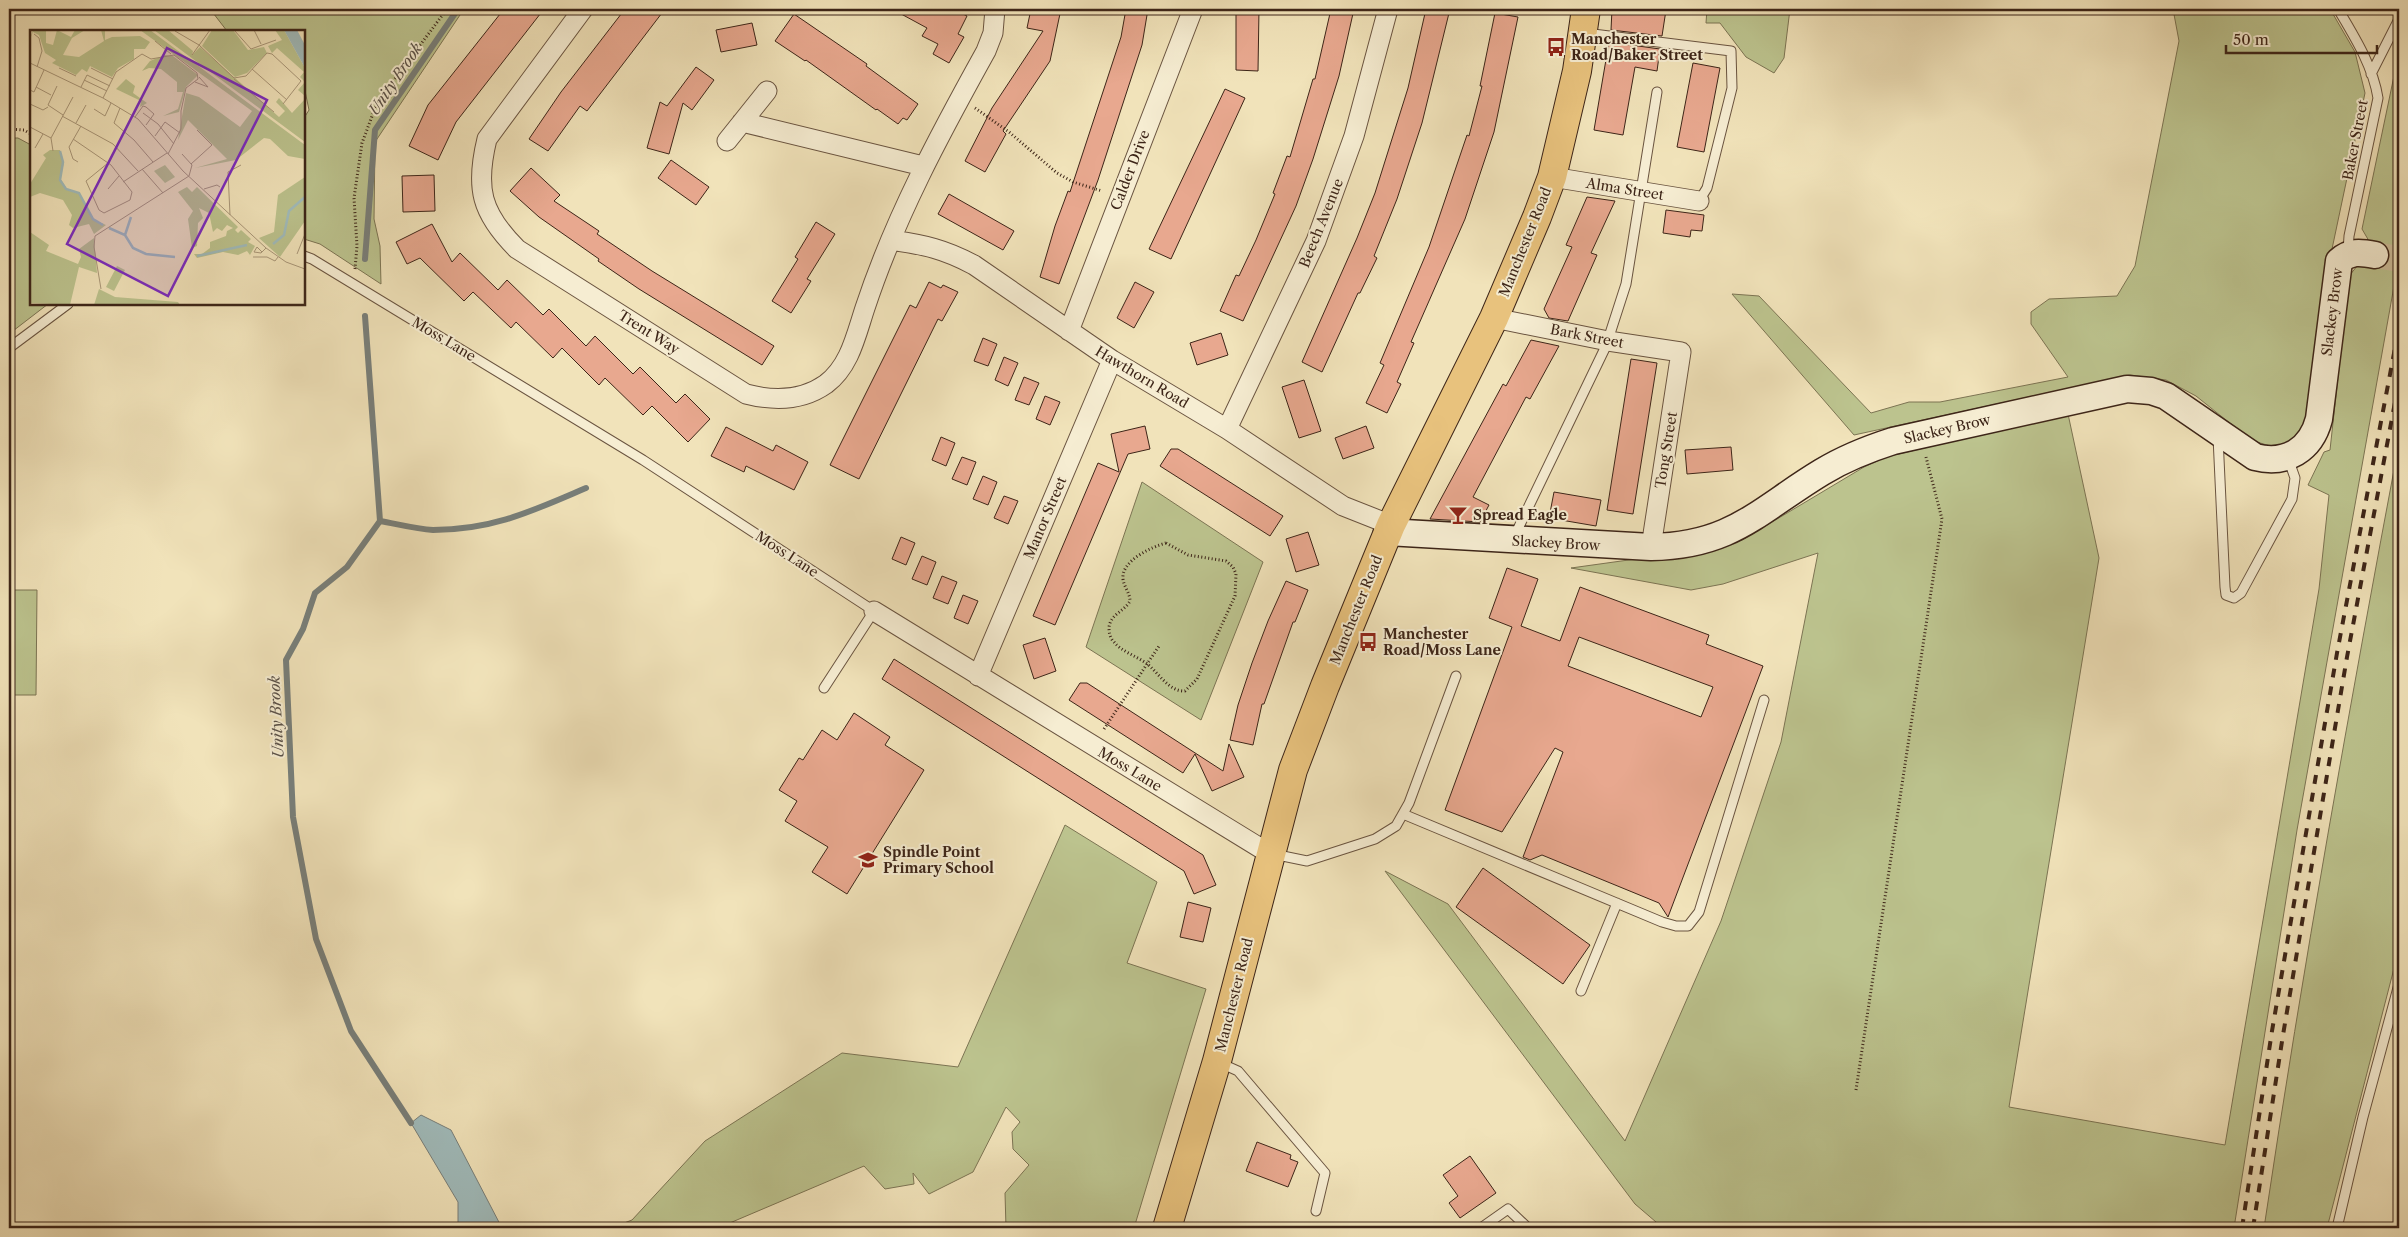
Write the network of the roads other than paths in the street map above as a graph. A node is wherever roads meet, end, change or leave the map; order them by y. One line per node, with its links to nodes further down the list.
1 (583, 9): 17 (street, Trent Way)
2 (995, 9): 13 (street, Trent Way)
3 (1193, 9): 23 (street, Calder Drive)
4 (1388, 9): 28 (street, Beech Avenue)
5 (2338, 9): 8 (lane, Baker Street)
6 (2399, 19): 8 (lane)
7 (1584, 20): 14 (main road, Manchester Road); 16 (lane)
8 (2371, 74): 18 (lane, Baker Street)
9 (767, 91): 11 (street)
10 (1657, 92): 15 (lane)
11 (742, 122): 12 (street); 13 (street)
12 (727, 142)
13 (923, 166): 17 (street, Trent Way)
14 (1552, 177): 15 (street, Alma Street); 22 (main road, Manchester Road)
15 (1640, 191): 16 (street, Alma Street); 24 (lane)
16 (1699, 201)
17 (891, 240): 23 (street, Hawthorn Road)
18 (2348, 254): 19 (street); 30 (street, Slackey Brow)
19 (2375, 254)
20 (305, 256): 34 (lane, Moss Lane)
21 (67, 305): 25 (lane)
22 (1494, 318): 24 (street, Bark Street); 31 (main road, Manchester Road)
23 (1069, 331): 27 (street, Hawthorn Road)
24 (1608, 340): 26 (street, Bark Street); 32 (lane)
25 (9, 348)
26 (1681, 352): 33 (street, Tong Street)
27 (1112, 360): 28 (street, Hawthorn Road); 35 (street, Manor Street)
28 (1227, 429): 31 (street, Hawthorn Road)
29 (2218, 430): 30 (street, Slackey Brow); 30 (lane); 33 (street, Slackey Brow)
30 (2288, 457)
31 (1389, 528): 32 (street, Slackey Brow); 40 (main road, Manchester Road)
32 (1512, 540): 33 (street, Slackey Brow)
33 (1650, 547)
34 (874, 611): 35 (street, Moss Lane); 37 (lane)
35 (978, 676): 40 (street, Moss Lane)
36 (1456, 676): 39 (lane)
37 (824, 688)
38 (1764, 700): 41 (lane)
39 (1403, 814): 40 (lane); 41 (lane)
40 (1270, 854): 44 (main road, Manchester Road)
41 (1617, 903): 43 (lane)
42 (2399, 984): 49 (lane)
43 (1582, 992)
44 (1217, 1061): 45 (lane); 46 (main road, Manchester Road)
45 (1316, 1211)
46 (1167, 1228)
47 (1481, 1228): 48 (lane)
48 (1528, 1228)
49 (2337, 1228)

